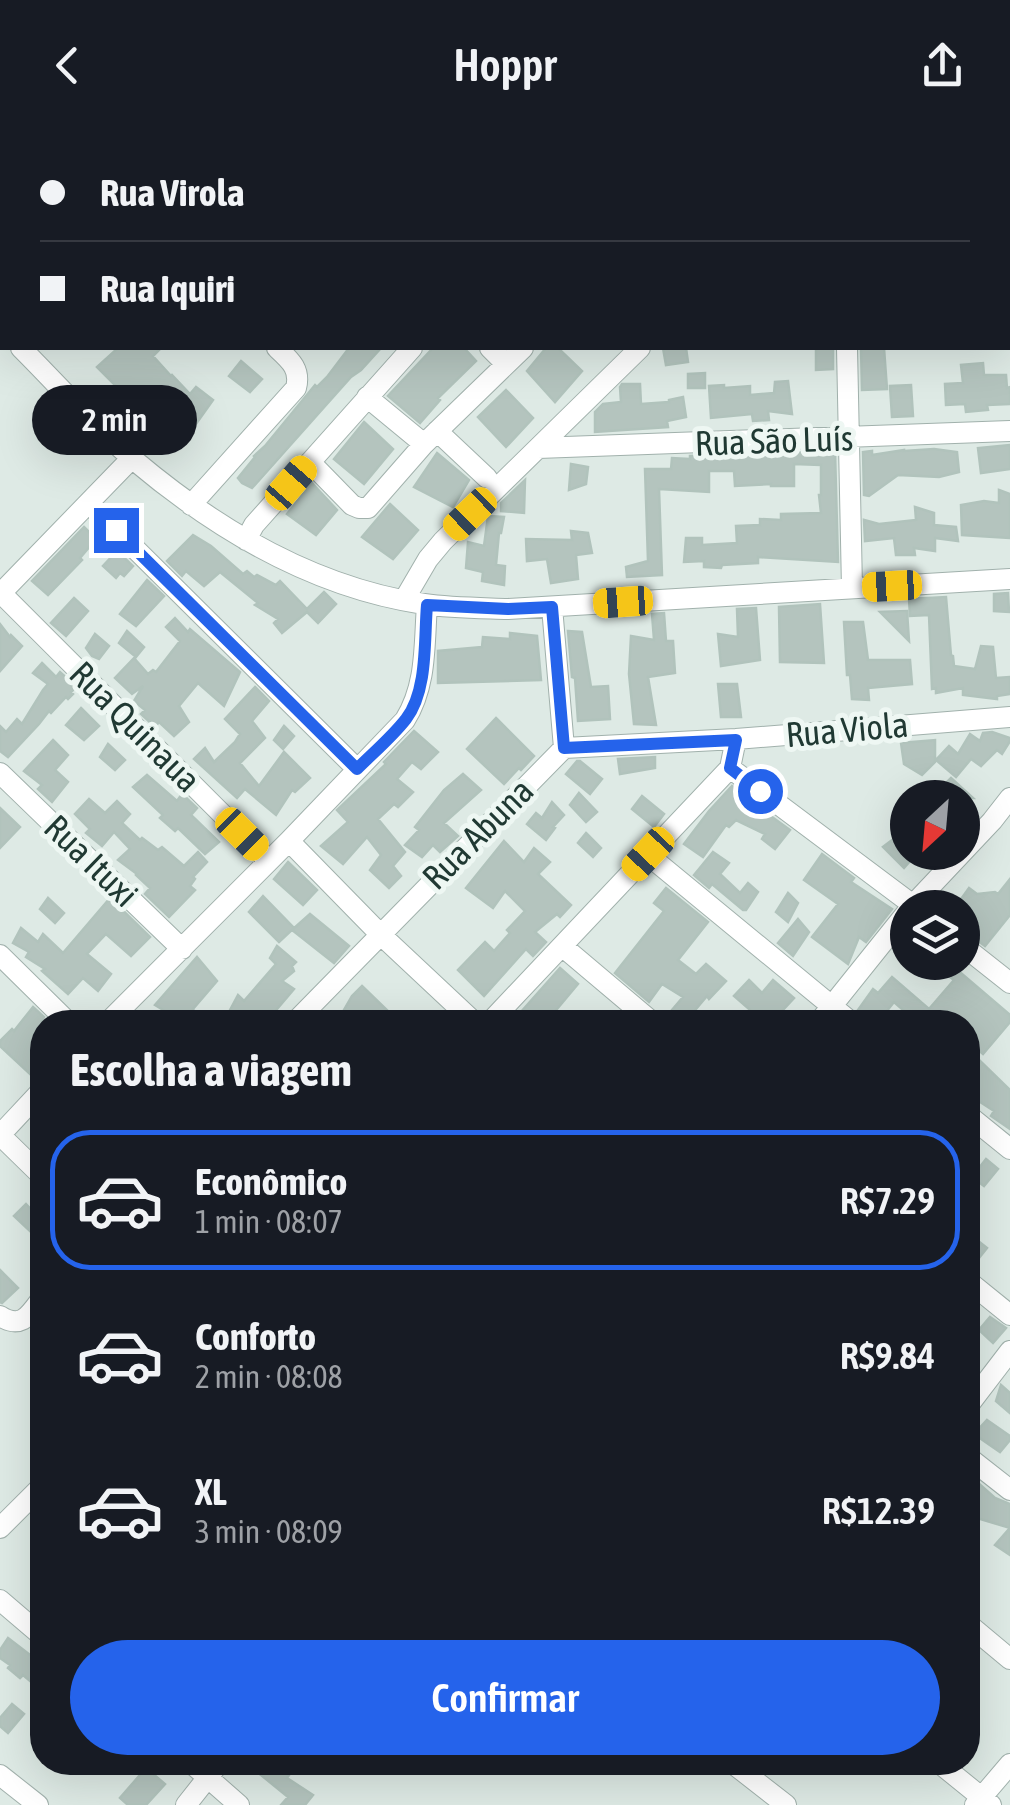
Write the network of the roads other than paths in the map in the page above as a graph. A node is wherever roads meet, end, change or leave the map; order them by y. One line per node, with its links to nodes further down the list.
1 (23, 350): 14 (street)
2 (279, 350): 18 (street)
3 (410, 350): 9 (street)
4 (492, 350): 8 (street)
5 (521, 350): 8 (street)
6 (638, 350): 13 (street)
7 (847, 350): 12 (street)
8 (506, 364): 11 (street)
9 (366, 397): 11 (street); 15 (street)
10 (1010, 431): 12 (street, Rua São Luís)
11 (431, 438): 15 (street); 16 (street)
12 (849, 438): 13 (street, Rua São Luís); 21 (street)
13 (538, 448): 23 (street)
14 (132, 458): 17 (street); 18 (street)
15 (310, 462): 19 (street)
16 (487, 478)
17 (89, 503): 22 (street); 30 (street)
18 (190, 505): 19 (street)
19 (250, 532): 23 (street)
20 (1010, 579): 21 (street)
21 (852, 588): 25 (street)
22 (0, 593): 37 (street, Rua Quinaua)
23 (404, 600): 24 (street)
24 (427, 605): 25 (street); 30 (street)
25 (552, 607): 28 (street, Rua Abuna)
26 (1010, 717): 27 (street, Rua Viola)
27 (736, 740): 28 (street, Rua Viola); 29 (street)
28 (564, 748): 40 (street, Rua Abuna)
29 (730, 768): 36 (street); 38 (street)
30 (357, 769): 35 (street)
31 (0, 773): 43 (street, Rua Ituxi)
32 (1010, 798): 33 (street)
33 (992, 821): 34 (street); 39 (street)
34 (1010, 834)
35 (288, 842): 37 (street); 40 (street)
36 (648, 854): 42 (street); 53 (street)
37 (269, 861): 43 (street)
38 (890, 890)
39 (928, 890)
40 (380, 934): 49 (street, Rua Abuna); 50 (street)
41 (890, 934): 54 (street)
42 (562, 946): 51 (street); 52 (street)
43 (182, 949): 48 (street)
44 (0, 955): 47 (street)
45 (980, 959): 46 (street)
46 (1010, 983)
47 (56, 1010)
48 (120, 1010)
49 (307, 1010)
50 (461, 1010)
51 (501, 1010)
52 (638, 1010)
53 (820, 1010)
54 (829, 1010)
55 (30, 1103): 57 (street)
56 (980, 1125): 58 (street)
57 (0, 1135): 59 (street)
58 (1010, 1149)
59 (30, 1164)
60 (980, 1290): 62 (street)
61 (30, 1313): 63 (street)
62 (1010, 1315)
63 (0, 1316)
64 (1010, 1352): 65 (street)
65 (980, 1391)
66 (980, 1466): 67 (street)
67 (1010, 1490)
68 (30, 1498): 69 (street)
69 (0, 1528)
70 (0, 1600): 71 (street)
71 (30, 1626)
72 (980, 1634): 73 (street)
73 (1010, 1658)
74 (1010, 1764): 80 (street)
75 (210, 1775): 82 (street)
76 (218, 1775): 83 (street)
77 (748, 1775): 84 (street)
78 (952, 1775): 80 (street)
79 (0, 1776): 81 (street)
80 (983, 1803)
81 (38, 1805)
82 (186, 1805)
83 (239, 1805)
84 (786, 1805)

